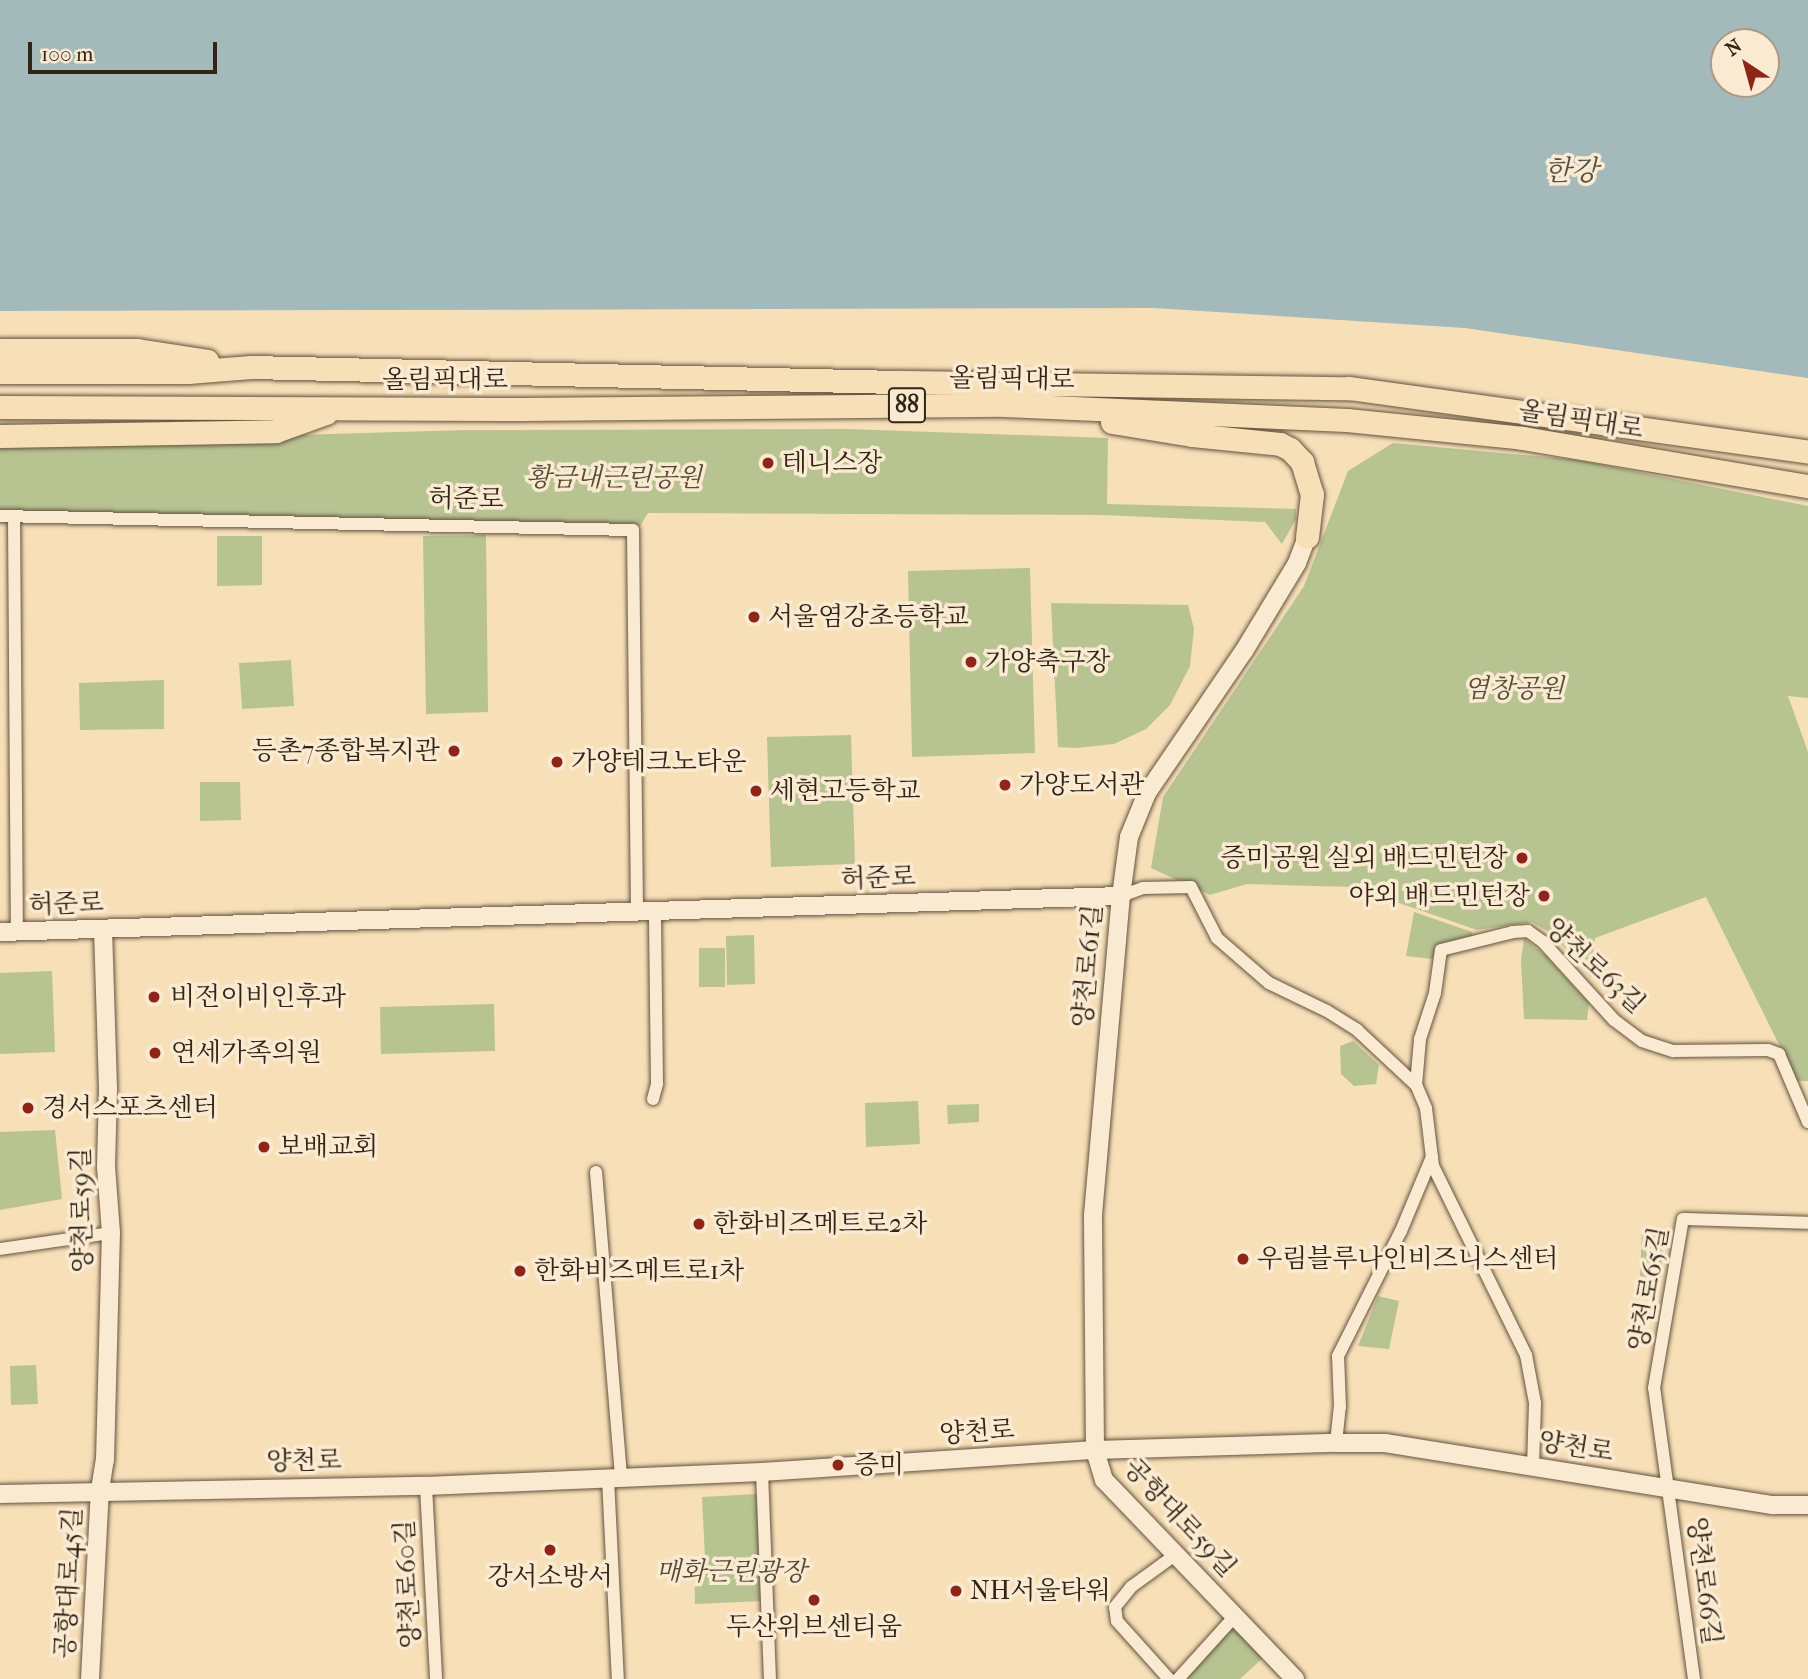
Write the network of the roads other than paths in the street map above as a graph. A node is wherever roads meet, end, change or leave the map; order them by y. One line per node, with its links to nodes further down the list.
1 (4, 339): 2 (highway)
2 (251, 367): 3 (highway, 올림픽대로 / 88); 8 (highway, 올림픽대로 / 88)
3 (0, 372)
4 (1005, 405): 6 (highway, 올림픽대로 / 88); 9 (highway, 올림픽대로 / 88); 12 (highway)
5 (0, 407): 6 (highway, 올림픽대로 / 88)
6 (341, 408): 7 (highway)
7 (1, 436)
8 (1808, 452)
9 (1808, 486)
10 (0, 516): 11 (street, 허준로)
11 (14, 516): 14 (street, 허준로); 16 (street)
12 (1307, 537): 13 (main road, 양천로61길)
13 (1121, 896): 14 (main road, 허준로); 17 (street, 양천로63길); 26 (main road, 양천로61길)
14 (646, 912): 15 (main road, 허준로); 18 (street)
15 (103, 929): 16 (main road, 허준로); 23 (main road, 양천로59길)
16 (8, 932)
17 (1416, 1085): 19 (street, 양천로63길); 20 (street, 양천로63길)
18 (653, 1098)
19 (1808, 1122)
20 (1432, 1156): 25 (street); 27 (street, 양천로63길)
21 (596, 1172): 29 (street)
22 (1808, 1223): 31 (street, 양천로65길)
23 (111, 1233): 24 (street); 32 (main road, 양천로59길)
24 (0, 1249)
25 (1336, 1443): 26 (main road, 양천로); 27 (main road, 양천로)
26 (1095, 1450): 28 (main road, 양천로); 35 (main road, 공항대로59길)
27 (1533, 1467): 31 (main road, 양천로)
28 (762, 1472): 29 (main road, 양천로); 40 (street)
29 (615, 1478): 30 (main road, 양천로); 39 (street)
30 (426, 1486): 32 (main road, 양천로); 38 (street, 양천로60길)
31 (1669, 1489): 34 (main road, 양천로); 44 (street, 양천로66길)
32 (100, 1490): 33 (main road, 양천로); 37 (main road, 공항대로45길)
33 (0, 1494)
34 (1808, 1504)
35 (1175, 1555): 36 (main road, 공항대로59길); 41 (street)
36 (1235, 1616): 42 (street, 공항대로59길); 43 (main road, 공항대로59길)
37 (90, 1679)
38 (436, 1679)
39 (618, 1679)
40 (770, 1679)
41 (1169, 1679)
42 (1178, 1679)
43 (1295, 1679)
44 (1694, 1679)

